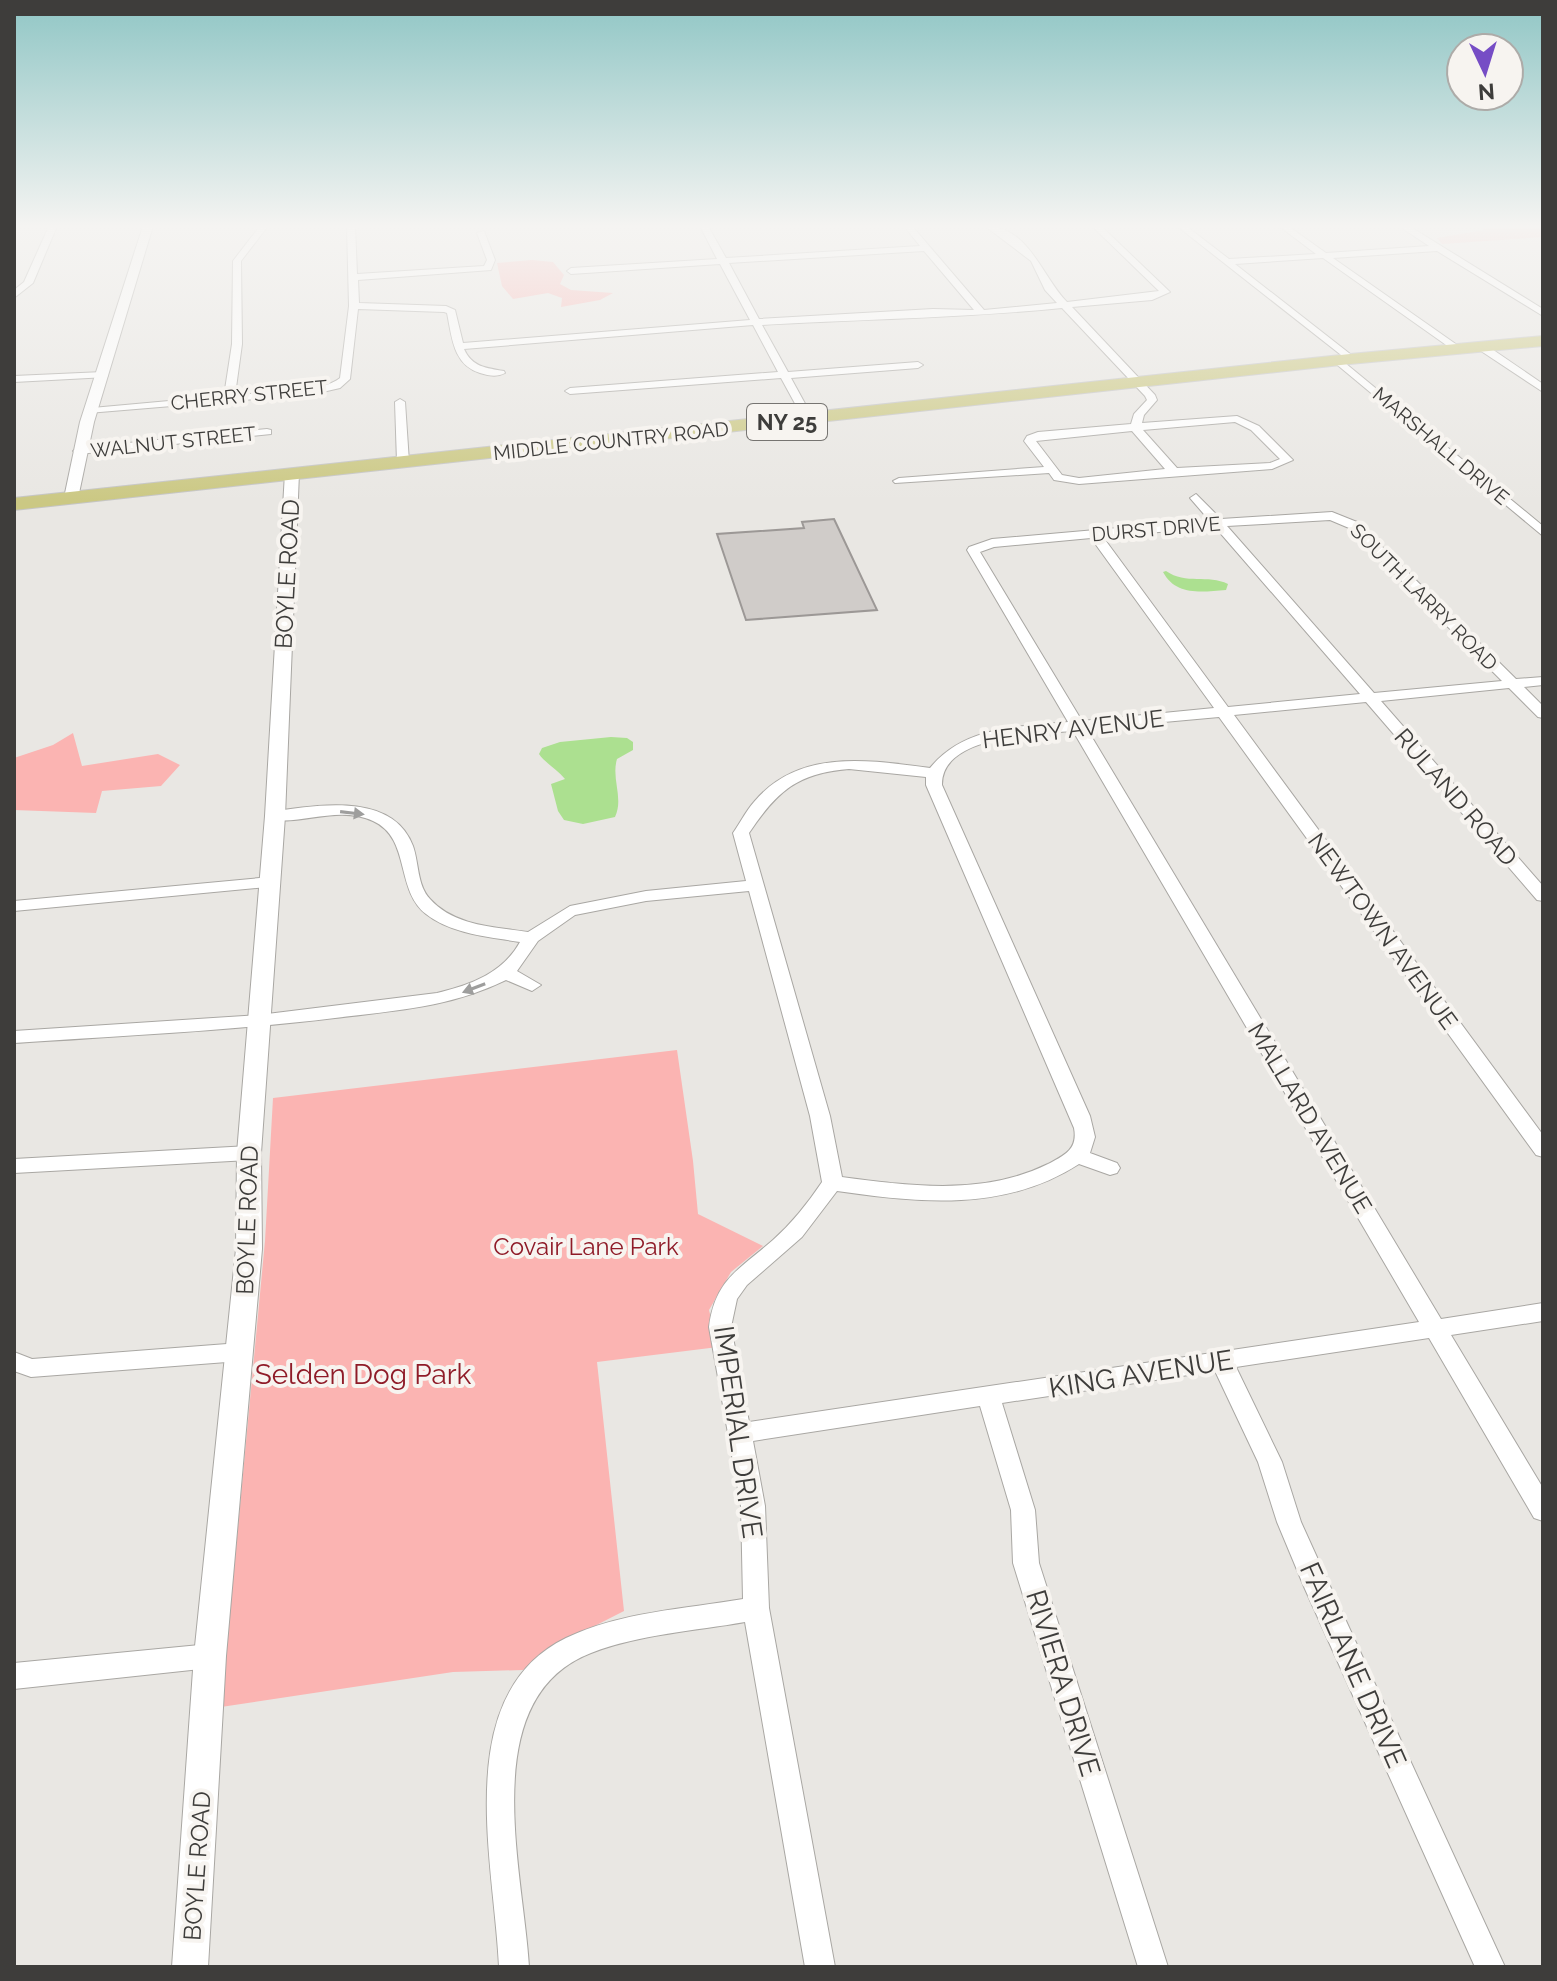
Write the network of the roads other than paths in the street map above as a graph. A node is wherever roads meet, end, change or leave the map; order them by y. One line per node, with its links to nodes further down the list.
1 (120, 318): 18 (street)
2 (237, 318): 24 (street)
3 (352, 318): 24 (street, CHERRY STREET)
4 (454, 318): 12 (street)
5 (756, 318): 10 (street)
6 (820, 318): 10 (street)
7 (1076, 318): 21 (street)
8 (1295, 318): 15 (street, MARSHALL DRIVE)
9 (1413, 318): 14 (street)
10 (758, 322): 12 (street); 19 (street)
11 (1543, 341): 13 (main road, NY 25)
12 (460, 346): 17 (street)
13 (1482, 347): 14 (main road, NY 25); 22 (street)
14 (1456, 349): 15 (main road, NY 25)
15 (1345, 360): 21 (main road, MIDDLE COUNTRY ROAD / NY 25); 41 (street, MARSHALL DRIVE)
16 (918, 365): 19 (street)
17 (500, 373)
18 (103, 375): 20 (street); 26 (street)
19 (785, 375): 23 (street); 27 (street)
20 (14, 379)
21 (1140, 384): 27 (main road, MIDDLE COUNTRY ROAD / NY 25); 28 (street)
22 (1543, 389)
23 (570, 391)
24 (229, 399): 26 (street, CHERRY STREET)
25 (400, 402): 31 (street)
26 (92, 411): 30 (street)
27 (809, 420): 31 (main road, MIDDLE COUNTRY ROAD / NY 25)
28 (1135, 428): 32 (street); 33 (street); 33 (street)
29 (267, 432): 30 (street, WALNUT STREET)
30 (79, 451): 36 (street)
31 (403, 462): 34 (main road, MIDDLE COUNTRY ROAD / NY 25)
32 (1049, 470): 33 (street); 35 (street)
33 (1174, 472)
34 (292, 473): 36 (main road, MIDDLE COUNTRY ROAD / NY 25); 51 (street, BOYLE ROAD)
35 (899, 481)
36 (71, 498): 38 (main road, MIDDLE COUNTRY ROAD / NY 25)
37 (1196, 498): 40 (street, RULAND ROAD)
38 (14, 504)
39 (1332, 516): 40 (street, DURST DRIVE); 45 (street, SOUTH LARRY ROAD)
40 (1219, 524): 42 (street, DURST DRIVE); 46 (street, RULAND ROAD)
41 (1543, 532)
42 (1094, 534): 43 (street, DURST DRIVE); 47 (street, NEWTOWN AVENUE)
43 (980, 545): 49 (street, MALLARD AVENUE)
44 (1543, 681): 45 (street, HENRY AVENUE)
45 (1512, 684): 46 (street, HENRY AVENUE); 48 (street, SOUTH LARRY ROAD)
46 (1369, 698): 47 (street, HENRY AVENUE); 54 (street, RULAND ROAD)
47 (1223, 712): 49 (street, HENRY AVENUE); 61 (street, NEWTOWN AVENUE)
48 (1543, 714)
49 (1078, 726): 50 (street, HENRY AVENUE); 68 (street, MALLARD AVENUE)
50 (934, 773): 53 (street); 63 (street)
51 (275, 816): 52 (street, BOYLE ROAD); 56 (street, one-way to 56)
52 (271, 882): 55 (street); 59 (street, BOYLE ROAD)
53 (754, 885): 56 (street); 66 (street)
54 (1543, 896)
55 (14, 906)
56 (531, 938): 57 (street)
57 (506, 973): 58 (street); 59 (street, one-way to 59)
58 (532, 985)
59 (259, 1021): 60 (street); 62 (street, BOYLE ROAD)
60 (14, 1037)
61 (1543, 1150)
62 (249, 1153): 64 (street); 69 (street, BOYLE ROAD)
63 (1078, 1156): 65 (street); 66 (street)
64 (14, 1166)
65 (1110, 1168)
66 (832, 1183): 73 (street, IMPERIAL DRIVE)
67 (1543, 1312): 68 (street, KING AVENUE)
68 (1435, 1329): 71 (street, KING AVENUE); 74 (street, MALLARD AVENUE)
69 (240, 1352): 70 (street); 76 (street, BOYLE ROAD)
70 (14, 1361)
71 (1222, 1362): 72 (street, KING AVENUE); 82 (street, FAIRLANE DRIVE)
72 (989, 1397): 73 (street, KING AVENUE); 81 (street, RIVIERA DRIVE)
73 (739, 1433): 75 (street, IMPERIAL DRIVE)
74 (1543, 1510)
75 (756, 1608): 79 (street); 80 (street, IMPERIAL DRIVE)
76 (210, 1656): 77 (street); 78 (street, BOYLE ROAD)
77 (14, 1676)
78 (190, 1967)
79 (514, 1967)
80 (820, 1967)
81 (1153, 1967)
82 (1490, 1967)

